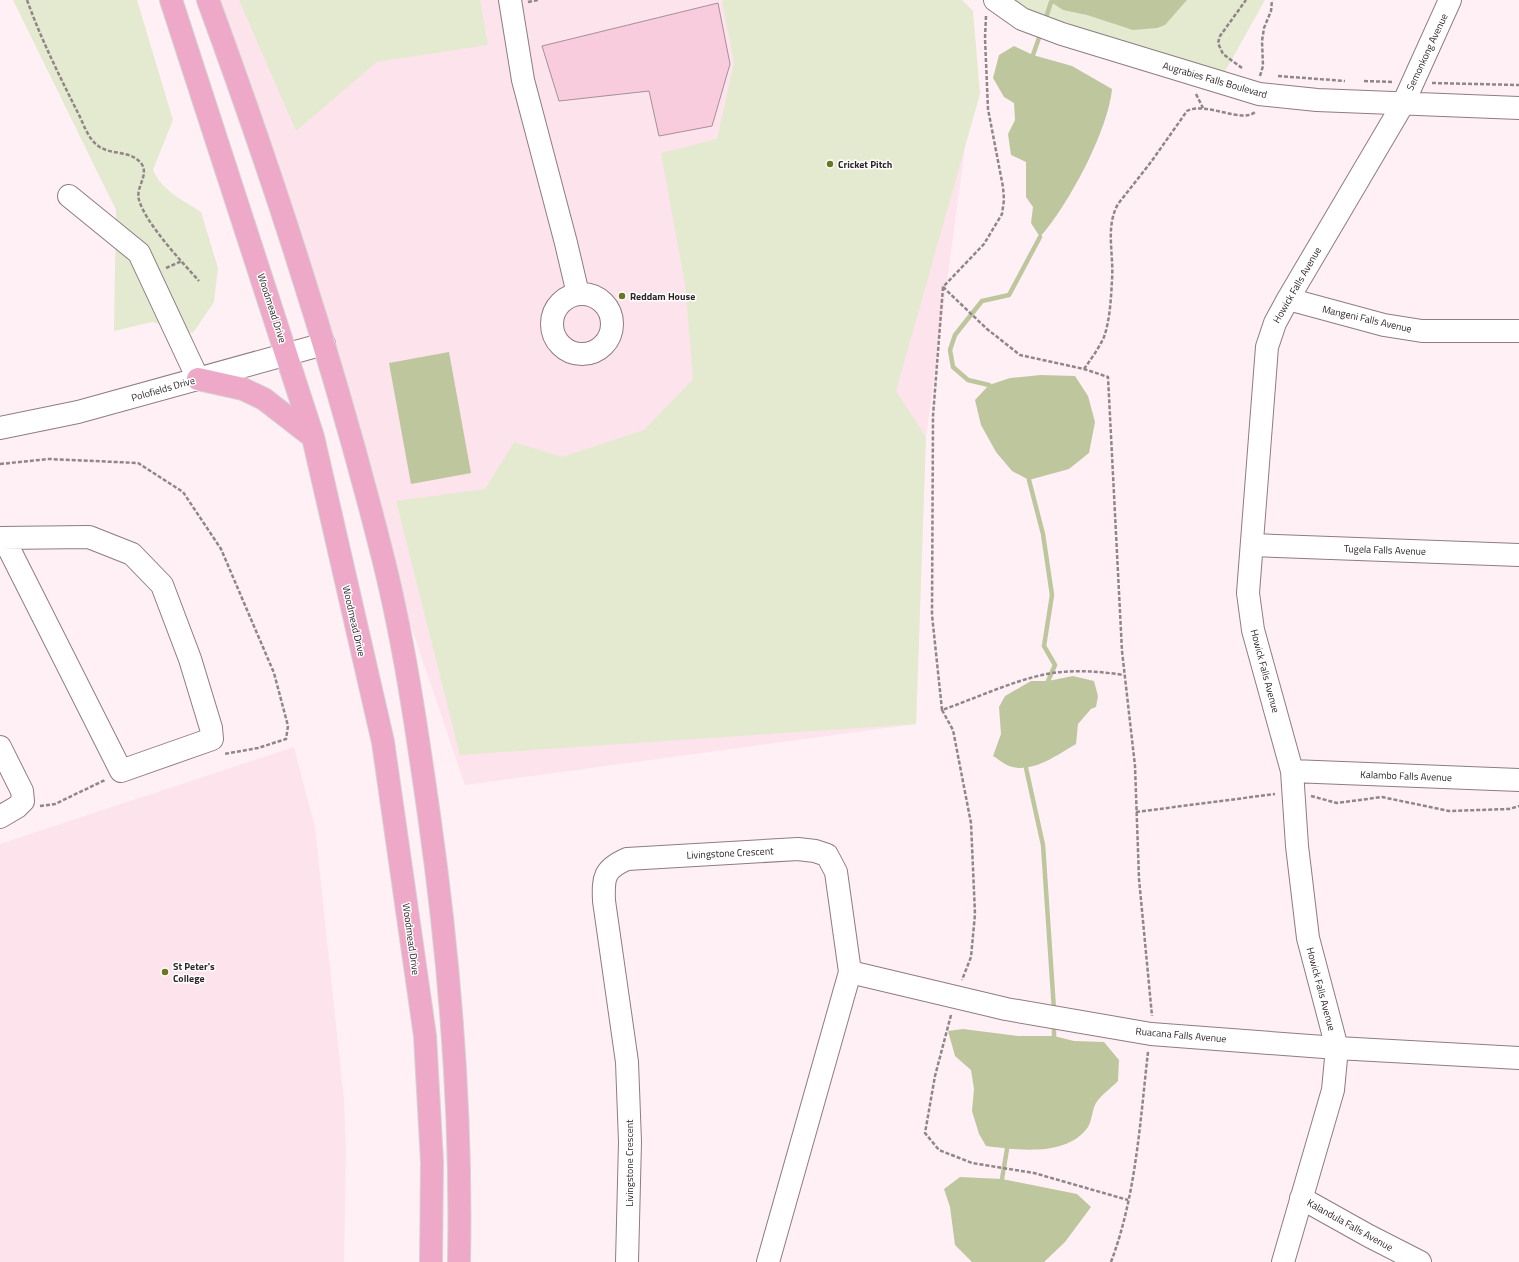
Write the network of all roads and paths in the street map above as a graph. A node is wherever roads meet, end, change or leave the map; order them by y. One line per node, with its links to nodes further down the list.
1 (28, 0): 20 (path)
2 (171, 0): 26 (main road, Woodmead Drive)
3 (208, 0): 25 (main road)
4 (510, 0): 22 (street)
5 (1246, 0): 9 (path)
6 (1272, 0): 12 (path)
7 (1450, 0): 15 (street, Semonkong Avenue)
8 (990, 6): 12 (street, Augrabies Falls Boulevard); 21 (path)
9 (1245, 70)
10 (1255, 73): 12 (path)
11 (1274, 75): 13 (path)
12 (1262, 81): 17 (street, Augrabies Falls Boulevard); 27 (path)
13 (1351, 81)
14 (1359, 81): 15 (path)
15 (1413, 82): 16 (path); 17 (street, Semonkong Avenue)
16 (1519, 85)
17 (1404, 104): 18 (street, Augrabies Falls Boulevard); 23 (street, Howick Falls Avenue)
18 (1519, 108)
19 (69, 196): 28 (street)
20 (199, 281)
21 (943, 287): 27 (path); 36 (path)
22 (578, 294)
23 (1288, 299): 24 (street, Mangeni Falls Avenue); 33 (street, Howick Falls Avenue)
24 (1519, 331)
25 (324, 344): 26 (street, Polofields Drive); 54 (main road)
26 (287, 354): 28 (street, Polofields Drive); 30 (main road, Woodmead Drive)
27 (1084, 369): 35 (path)
28 (198, 379): 29 (street, Polofields Drive); 30 (main road)
29 (0, 428)
30 (313, 437): 53 (main road, Woodmead Drive)
31 (0, 464): 38 (path)
32 (2, 538): 39 (street); 39 (street)
33 (1252, 545): 34 (street, Tugela Falls Avenue); 41 (street, Howick Falls Avenue)
34 (1519, 555)
35 (1124, 675): 36 (path); 44 (path)
36 (942, 710): 47 (path)
37 (0, 747): 42 (street)
38 (217, 754)
39 (121, 771): 42 (path)
40 (1519, 780): 41 (street, Kalambo Falls Avenue)
41 (1293, 781): 43 (path); 44 (path); 49 (street, Howick Falls Avenue)
42 (23, 801): 45 (street)
43 (1519, 806)
44 (1136, 812): 48 (path)
45 (0, 817)
46 (850, 972): 47 (street, Ruacana Falls Avenue); 55 (street, Livingstone Crescent); 56 (street, Livingstone Crescent)
47 (955, 996): 48 (street, Ruacana Falls Avenue); 52 (path)
48 (1151, 1034): 49 (street, Ruacana Falls Avenue); 52 (path)
49 (1337, 1048): 50 (street, Ruacana Falls Avenue); 51 (street, Howick Falls Avenue)
50 (1519, 1058)
51 (1301, 1198): 58 (street, Howick Falls Avenue); 59 (street, Kalandula Falls Avenue)
52 (1128, 1200): 57 (path)
53 (431, 1262)
54 (459, 1262)
55 (627, 1262)
56 (768, 1262)
57 (1111, 1262)
58 (1283, 1262)
59 (1420, 1262)

